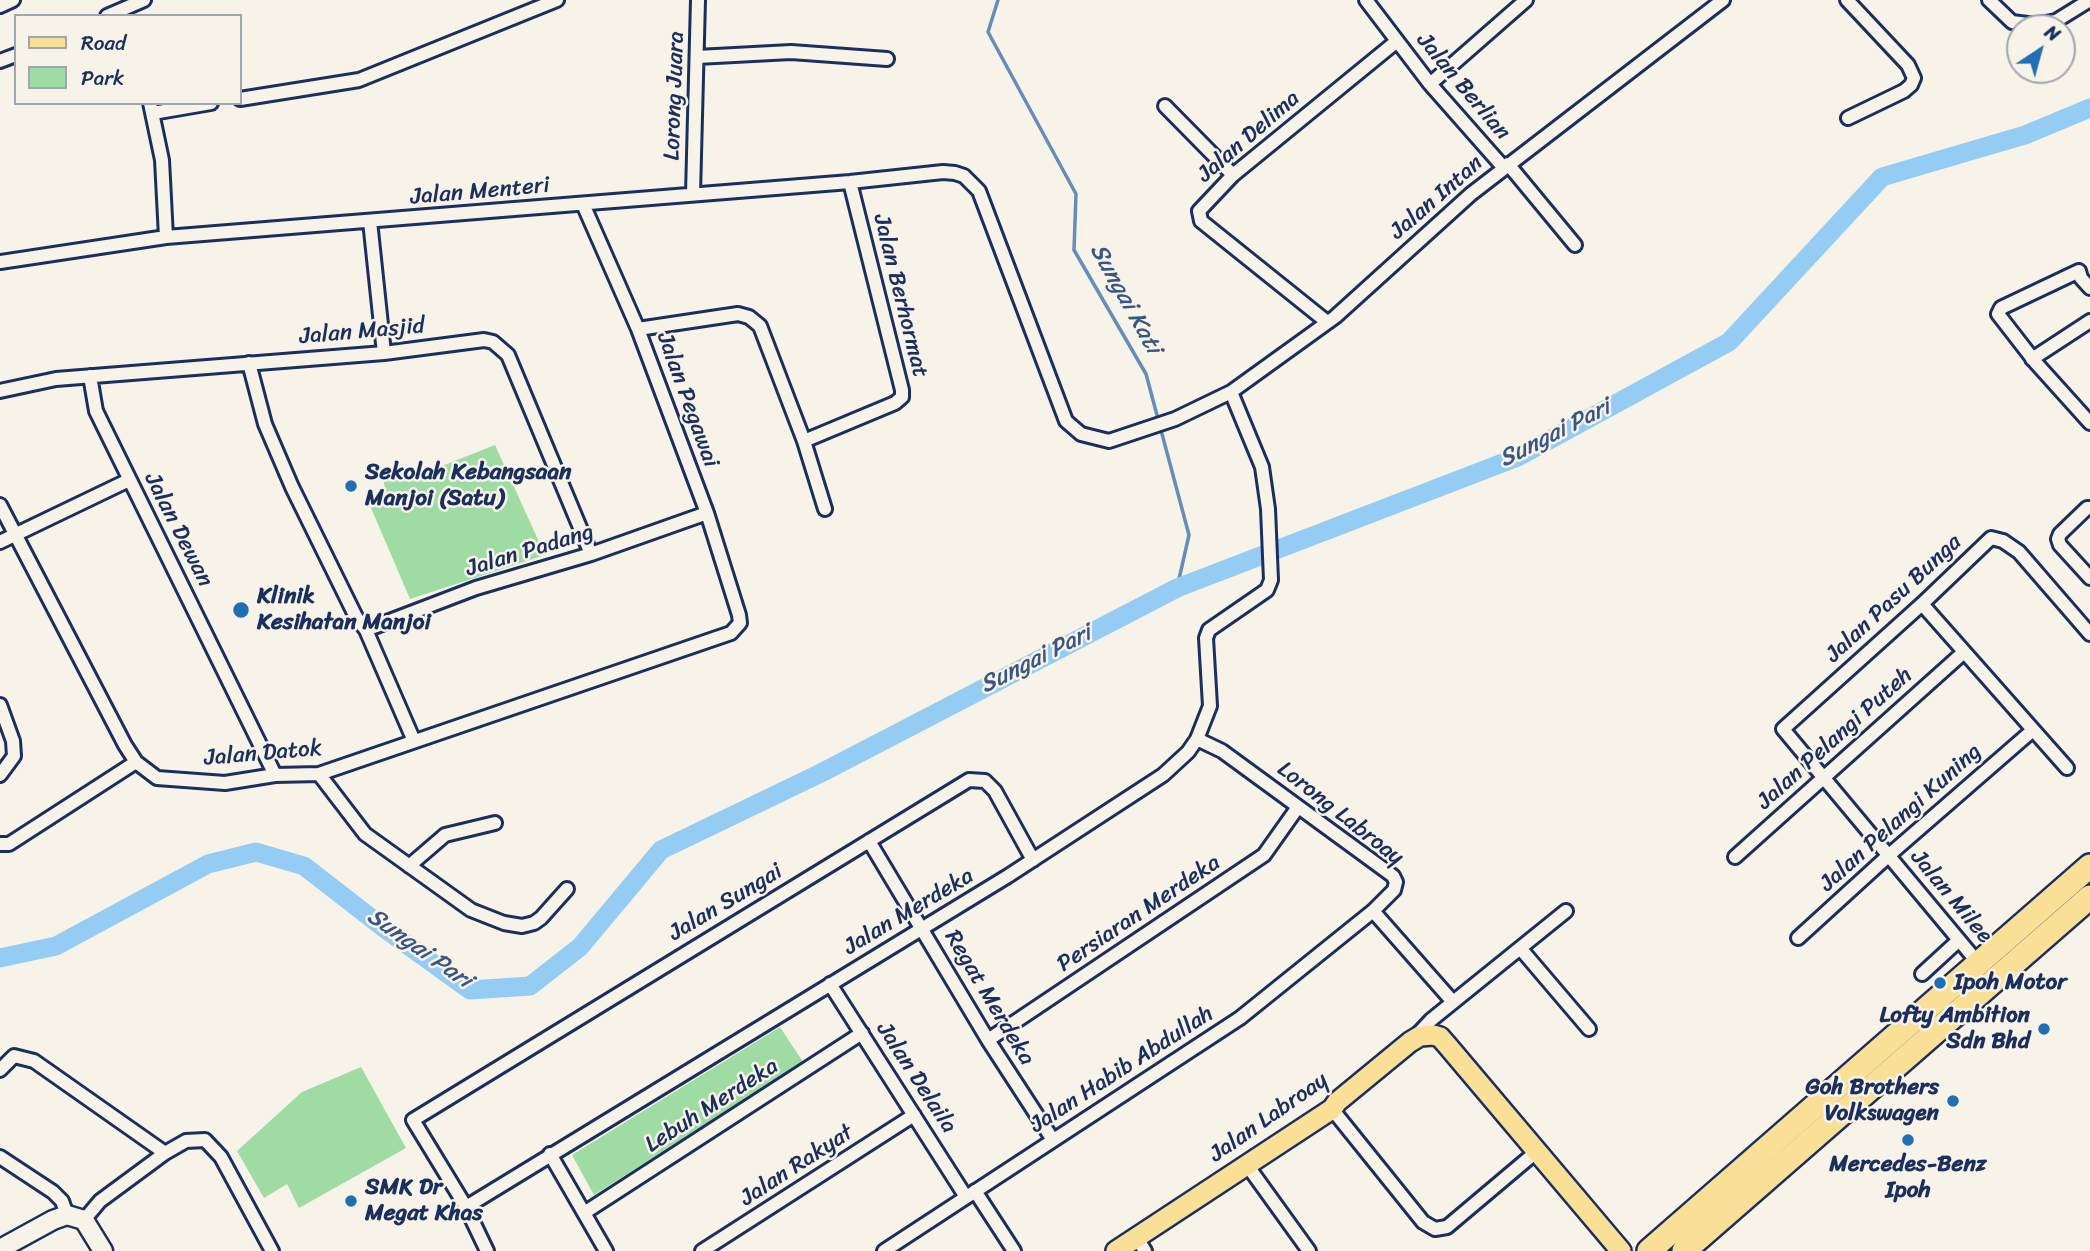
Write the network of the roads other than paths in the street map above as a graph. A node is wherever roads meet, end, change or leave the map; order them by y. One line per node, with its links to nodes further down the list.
1 (13, 0): 11 (street)
2 (144, 0): 12 (street)
3 (557, 0): 17 (street)
4 (698, 0): 14 (street, Lorong Juara)
5 (1366, 0): 13 (street, Jalan Berlian)
6 (1526, 0): 16 (street)
7 (1723, 0): 22 (street, Jalan Intan)
8 (1847, 0): 21 (street)
9 (1989, 0): 10 (street)
10 (2090, 1)
11 (0, 6)
12 (125, 8)
13 (1397, 41): 16 (street, Jalan Berlian); 23 (street, Jalan Delima)
14 (696, 57): 15 (street); 25 (street, Lorong Juara)
15 (887, 59)
16 (1430, 84): 22 (street, Jalan Berlian)
17 (242, 99)
18 (187, 105): 20 (street)
19 (1166, 106): 23 (street)
20 (152, 108): 28 (street)
21 (1848, 118)
22 (1506, 166): 29 (street, Jalan Berlian); 33 (street, Jalan Intan)
23 (1233, 175): 33 (street, Jalan Delima)
24 (849, 182): 25 (street, Jalan Menteri); 42 (street, Jalan Menteri); 43 (street, Jalan Berhormat)
25 (693, 194): 26 (street, Jalan Menteri)
26 (583, 204): 27 (street, Jalan Menteri); 34 (street, Jalan Pegawai)
27 (370, 221): 28 (street, Jalan Menteri); 35 (street)
28 (166, 237): 30 (street, Jalan Menteri)
29 (1575, 245)
30 (0, 262)
31 (2090, 288): 36 (street)
32 (2090, 321): 36 (street)
33 (1327, 323): 40 (street, Jalan Intan)
34 (638, 329): 43 (street); 48 (street, Jalan Pegawai)
35 (384, 353): 37 (street, Jalan Masjid); 51 (street, Jalan Masjid)
36 (2032, 359): 41 (street)
37 (249, 363): 38 (street, Jalan Masjid); 55 (street)
38 (90, 376): 39 (street, Jalan Masjid); 44 (street, Jalan Dewan)
39 (0, 391)
40 (1231, 392): 42 (street, Jalan Intan); 61 (street, Jalan Merdeka)
41 (2090, 423)
42 (1132, 435)
43 (804, 441): 47 (street)
44 (129, 480): 49 (street); 67 (street, Jalan Dewan)
45 (0, 505): 49 (street)
46 (2090, 508): 52 (street)
47 (825, 509)
48 (707, 513): 51 (street, Jalan Padang); 54 (street, Jalan Pegawai)
49 (15, 534): 50 (street); 63 (street)
50 (0, 542)
51 (591, 554): 55 (street, Jalan Padang)
52 (2090, 578)
53 (1922, 604): 56 (street, Jalan Pasu Bunga); 57 (street); 59 (street, Jalan Pasu Bunga)
54 (739, 615): 62 (street, Jalan Datok)
55 (366, 629): 62 (street)
56 (2090, 634)
57 (1964, 652): 60 (street); 68 (street, Jalan Pelangi Puteh)
58 (0, 705): 66 (street)
59 (1783, 729): 68 (street, Jalan Milee)
60 (2033, 730): 64 (street); 73 (street, Jalan Pelangi Kuning)
61 (1197, 739): 69 (street, Lorong Labroay); 75 (street, Jalan Merdeka)
62 (414, 741): 65 (street, Jalan Datok)
63 (136, 762): 67 (street, Jalan Datok); 72 (street)
64 (2067, 768)
65 (319, 774): 67 (street, Jalan Datok); 76 (street)
66 (0, 775)
67 (275, 775)
68 (1824, 778): 73 (street, Jalan Milee); 74 (street, Jalan Pelangi Puteh)
69 (1298, 807): 80 (street, Lorong Labroay); 92 (street, Persiaran Merdeka)
70 (495, 823): 76 (street)
71 (869, 841): 75 (street, Jalan Sungai); 82 (street, Regat Merdeka); 105 (street, Jalan Sungai)
72 (0, 844)
73 (1888, 856): 83 (street, Jalan Pelangi Kuning); 84 (street, Jalan Milee)
74 (1735, 858)
75 (1032, 860): 82 (street, Jalan Merdeka)
76 (409, 866): 78 (street)
77 (2090, 866): 86 (highway)
78 (567, 889)
79 (2090, 897): 108 (highway)
80 (1373, 911): 89 (street); 98 (street, Jalan Habib Abdullah)
81 (1566, 911): 85 (street)
82 (922, 928): 88 (street, Jalan Merdeka); 92 (street, Regat Merdeka)
83 (1798, 939)
84 (1959, 940): 86 (street, Jalan Milee); 87 (street)
85 (1520, 948): 89 (street); 90 (street)
86 (1979, 964): 121 (highway)
87 (1922, 974)
88 (830, 984): 91 (street, Jalan Delaila); 101 (street, Jalan Merdeka)
89 (1449, 1005): 93 (street); 94 (street)
90 (1589, 1029)
91 (862, 1033): 97 (street, Jalan Delaila); 106 (street, Lebuh Merdeka)
92 (988, 1040): 98 (street, Regat Merdeka)
93 (1410, 1042): 94 (main road); 96 (main road, Jalan Labroay)
94 (1447, 1045): 99 (main road)
95 (0, 1070): 100 (street)
96 (1332, 1109): 99 (main road); 99 (street); 103 (main road, Jalan Labroay)
97 (914, 1115): 104 (street, Jalan Delaila); 115 (street, Jalan Rakyat)
98 (1053, 1140): 104 (street, Jalan Habib Abdullah)
99 (1536, 1152): 120 (main road)
100 (165, 1153): 107 (street); 112 (street)
101 (550, 1154): 105 (street, Jalan Merdeka); 106 (street)
102 (0, 1157): 107 (street)
103 (1247, 1165): 109 (main road, Jalan Labroay); 119 (street)
104 (971, 1194): 116 (street, Jalan Habib Abdullah); 117 (street, Jalan Delaila)
105 (466, 1207): 113 (street)
106 (584, 1213): 114 (street)
107 (76, 1218): 110 (street); 111 (street)
108 (1712, 1227): 122 (highway); 123 (highway)
109 (1141, 1244): 118 (main road, Jalan Labroay)
110 (0, 1249)
111 (103, 1251)
112 (272, 1251)
113 (487, 1251)
114 (606, 1251)
115 (702, 1251)
116 (884, 1251)
117 (1014, 1251)
118 (1116, 1251)
119 (1310, 1251)
120 (1621, 1251)
121 (1649, 1251)
122 (1673, 1251)
123 (1685, 1251)

